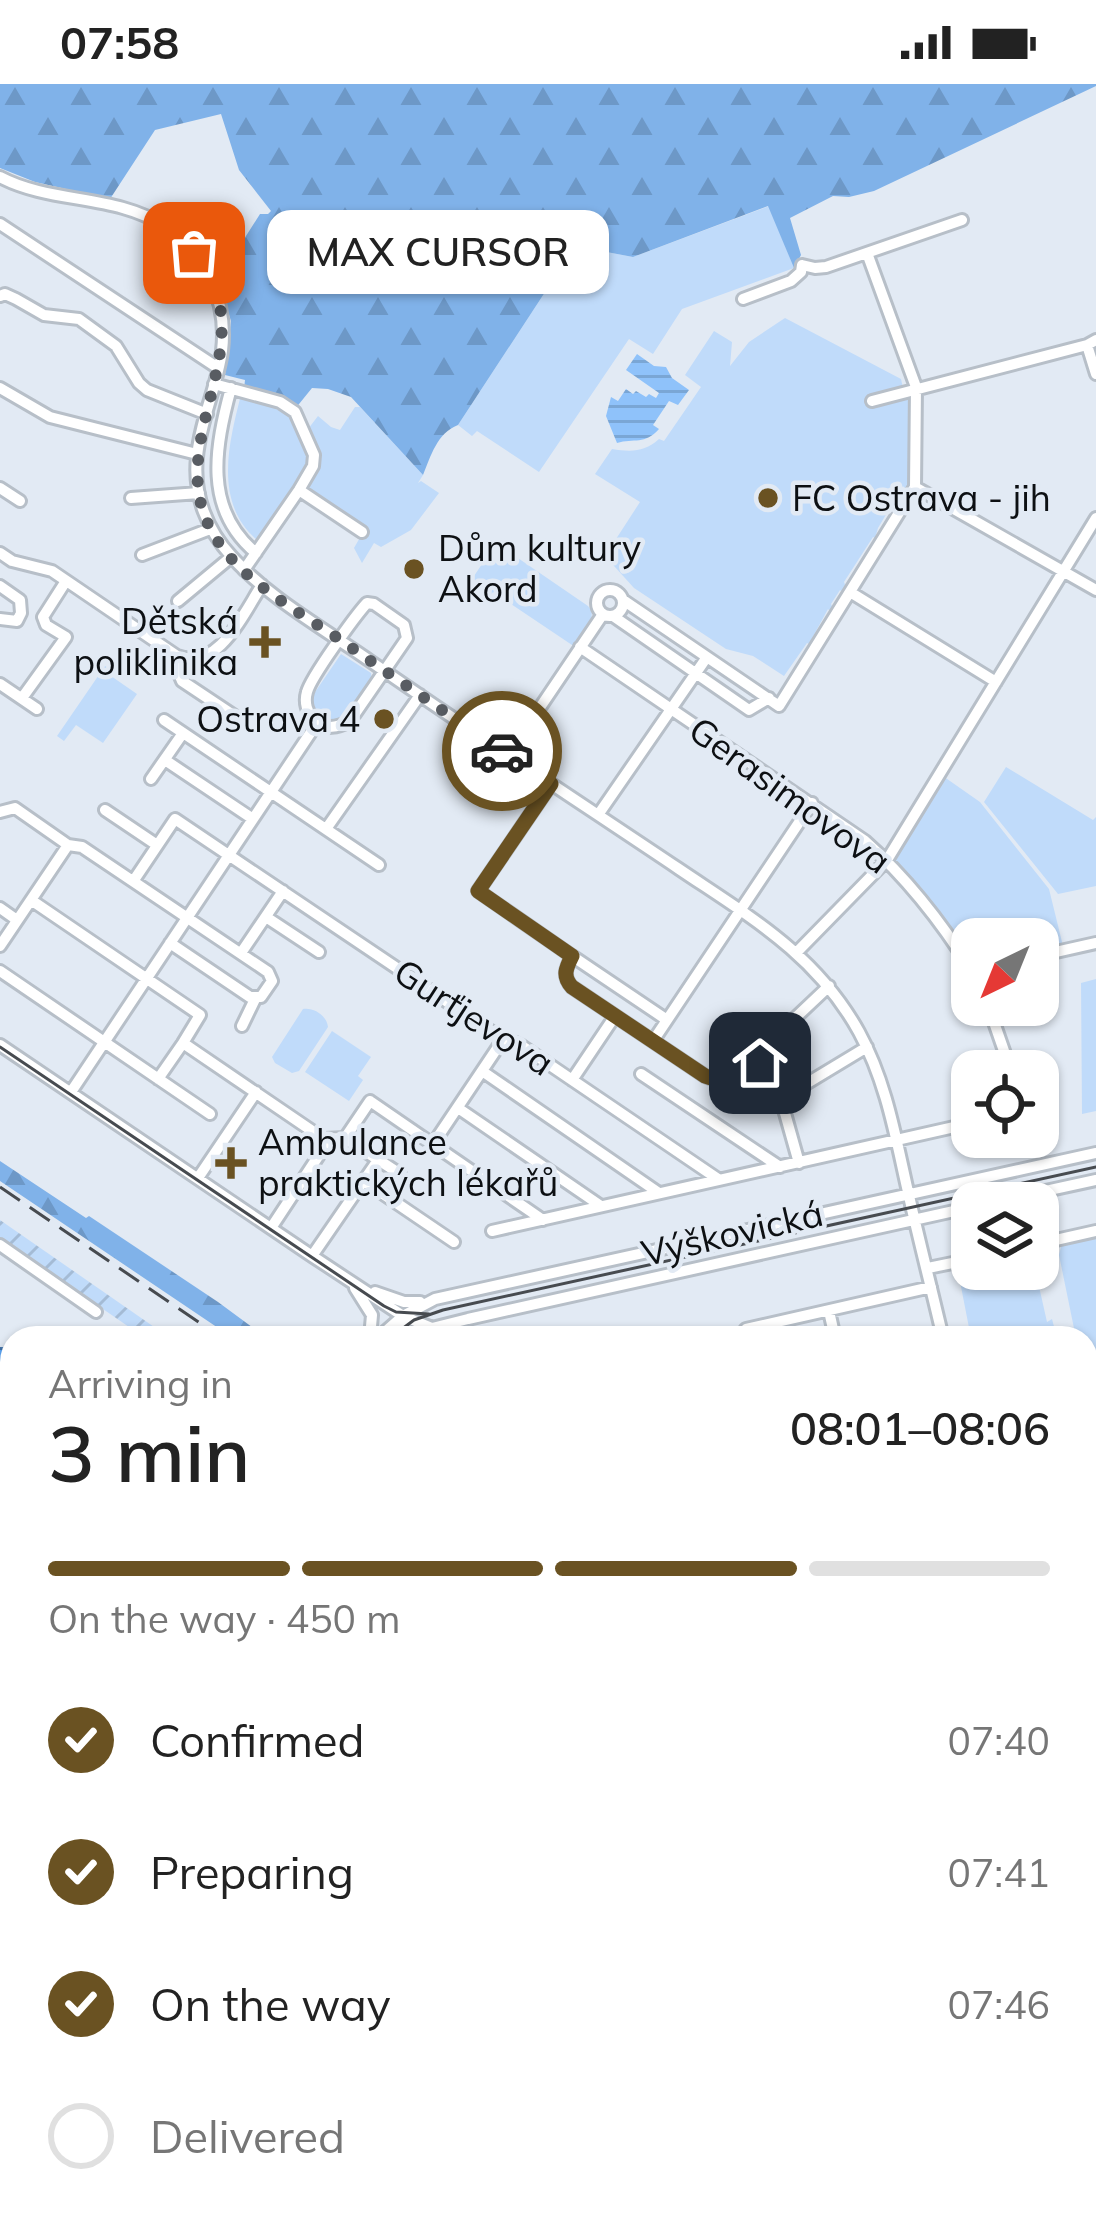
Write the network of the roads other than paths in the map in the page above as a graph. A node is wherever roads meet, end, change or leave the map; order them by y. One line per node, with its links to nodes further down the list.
1 (0, 177): 8 (street)
2 (962, 220): 4 (street)
3 (0, 224): 8 (street)
4 (867, 253): 6 (street); 11 (street)
5 (0, 296): 15 (street)
6 (743, 299)
7 (1091, 343): 9 (street); 11 (street)
8 (218, 368): 10 (street)
9 (1096, 374)
10 (214, 385): 13 (street); 15 (street)
11 (916, 387): 14 (street); 17 (street)
12 (0, 388): 16 (street)
13 (230, 388): 19 (street); 27 (street)
14 (872, 400)
15 (207, 414): 16 (street)
16 (197, 454): 20 (street)
17 (915, 487): 31 (street); 36 (street)
18 (0, 488): 22 (street)
19 (299, 490): 25 (street); 27 (street)
20 (199, 493): 21 (street); 24 (street)
21 (131, 498)
22 (20, 501)
23 (1096, 518): 31 (street)
24 (210, 529): 28 (street); 29 (street)
25 (362, 532)
26 (0, 553): 32 (street)
27 (256, 553): 30 (street)
28 (142, 555)
29 (231, 557): 30 (street); 38 (street)
30 (244, 570): 33 (street)
31 (1064, 572): 35 (street); 47 (street)
32 (66, 581): 44 (street); 50 (street)
33 (262, 585): 41 (street); 44 (street)
34 (0, 586): 40 (street)
35 (1096, 590)
36 (850, 592): 47 (street); 51 (street)
37 (623, 600): 39 (street); 39 (street); 43 (street)
38 (178, 601)
39 (608, 615): 42 (street); 46 (street)
40 (0, 619)
41 (340, 640): 45 (street); 45 (street); 56 (street)
42 (580, 647): 52 (street, Gerasimovova); 58 (street)
43 (707, 657): 46 (street); 51 (street)
44 (182, 658): 54 (street)
45 (385, 671): 49 (street); 56 (street)
46 (696, 673): 51 (street); 52 (street)
47 (996, 682): 72 (street)
48 (0, 683): 50 (street)
49 (420, 695): 58 (street); 68 (street)
50 (22, 698): 53 (street)
51 (774, 702)
52 (672, 708): 63 (street, Gerasimovova); 66 (street)
53 (38, 709)
54 (238, 719)
55 (164, 720): 57 (street)
56 (317, 723): 62 (street)
57 (183, 733): 59 (street); 62 (street)
58 (508, 755): 61 (street)
59 (165, 760): 60 (street); 67 (street)
60 (151, 779)
61 (551, 784): 66 (street); 90 (street)
62 (271, 792): 67 (street); 68 (street)
63 (812, 803): 72 (street, Gerasimovova); 78 (street)
64 (105, 809): 70 (street)
65 (0, 812): 69 (street)
66 (598, 815): 78 (street)
67 (253, 819): 71 (street)
68 (326, 829): 73 (street)
69 (68, 845): 74 (street); 76 (street)
70 (158, 845): 71 (street, Gurťjevova); 74 (street)
71 (230, 854): 75 (street, Gurťjevova); 79 (street)
72 (886, 860): 82 (street, Gerasimovova); 87 (street)
73 (379, 865)
74 (134, 880): 79 (street)
75 (283, 891): 80 (street); 98 (street, Gurťjevova)
76 (31, 900): 81 (street); 92 (street)
77 (0, 908): 81 (street)
78 (740, 911): 87 (street); 96 (street)
79 (188, 916): 83 (street); 89 (street)
80 (266, 916): 86 (street); 89 (street)
81 (17, 920): 85 (street)
82 (951, 940)
83 (170, 944): 92 (street); 94 (street)
84 (1096, 944): 88 (street)
85 (0, 946)
86 (319, 952)
87 (797, 952): 93 (street)
88 (1059, 952)
89 (241, 953): 94 (street)
90 (572, 956): 95 (street); 96 (street)
91 (0, 971): 100 (street)
92 (146, 979): 100 (street); 101 (street)
93 (829, 986): 103 (street); 104 (street)
94 (256, 997): 97 (street)
95 (616, 1016): 99 (street); 108 (street)
96 (667, 1020): 99 (street)
97 (242, 1026)
98 (504, 1038): 105 (street); 108 (street, Gurťjevova)
99 (652, 1041): 104 (street)
100 (104, 1042): 107 (street); 109 (street)
101 (183, 1043): 107 (street); 110 (street)
102 (0, 1045): 109 (street)
103 (867, 1047): 111 (street); 117 (street)
104 (758, 1059): 111 (street)
105 (482, 1071): 112 (street); 129 (street)
106 (641, 1074): 122 (street)
107 (158, 1079): 113 (street)
108 (572, 1080): 125 (street, Gurťjevova)
109 (71, 1092): 124 (street)
110 (256, 1092): 116 (street); 124 (street)
111 (781, 1099): 121 (street)
112 (458, 1108): 118 (street); 131 (street)
113 (210, 1114)
114 (951, 1128): 117 (street)
115 (345, 1138): 116 (street); 118 (street); 120 (street)
116 (324, 1139): 135 (street)
117 (898, 1140): 121 (street); 130 (street)
118 (434, 1144): 133 (street)
119 (1096, 1153): 130 (street, Výškovická)
120 (378, 1160): 123 (street); 127 (street)
121 (799, 1163): 122 (street)
122 (780, 1167): 125 (street)
123 (400, 1174)
124 (198, 1178): 135 (street)
125 (718, 1179): 129 (street)
126 (1096, 1180): 128 (street)
127 (364, 1181): 139 (street); 141 (street)
128 (1059, 1188)
129 (659, 1193): 131 (street)
130 (908, 1194): 134 (street); 146 (street, Výškovická)
131 (601, 1206): 133 (street)
132 (951, 1212): 134 (street, Výškovická)
133 (543, 1220): 137 (street)
134 (914, 1220): 143 (street); 154 (street, Výškovická)
135 (271, 1228): 141 (street)
136 (1096, 1231): 138 (street)
137 (491, 1232)
138 (1059, 1239)
139 (454, 1242)
140 (0, 1245): 148 (street)
141 (312, 1256): 144 (street)
142 (951, 1263): 143 (street)
143 (928, 1268): 145 (street)
144 (350, 1281): 146 (street); 149 (street); 150 (street)
145 (932, 1287): 147 (street); 157 (street)
146 (435, 1299): 149 (street, Výškovická)
147 (829, 1310): 155 (street); 156 (street)
148 (96, 1312)
149 (403, 1316): 151 (street, Výškovická); 152 (street); 153 (street)
150 (372, 1326)
151 (390, 1326)
152 (403, 1326)
153 (427, 1326)
154 (441, 1326)
155 (763, 1326)
156 (832, 1326)
157 (940, 1326)

